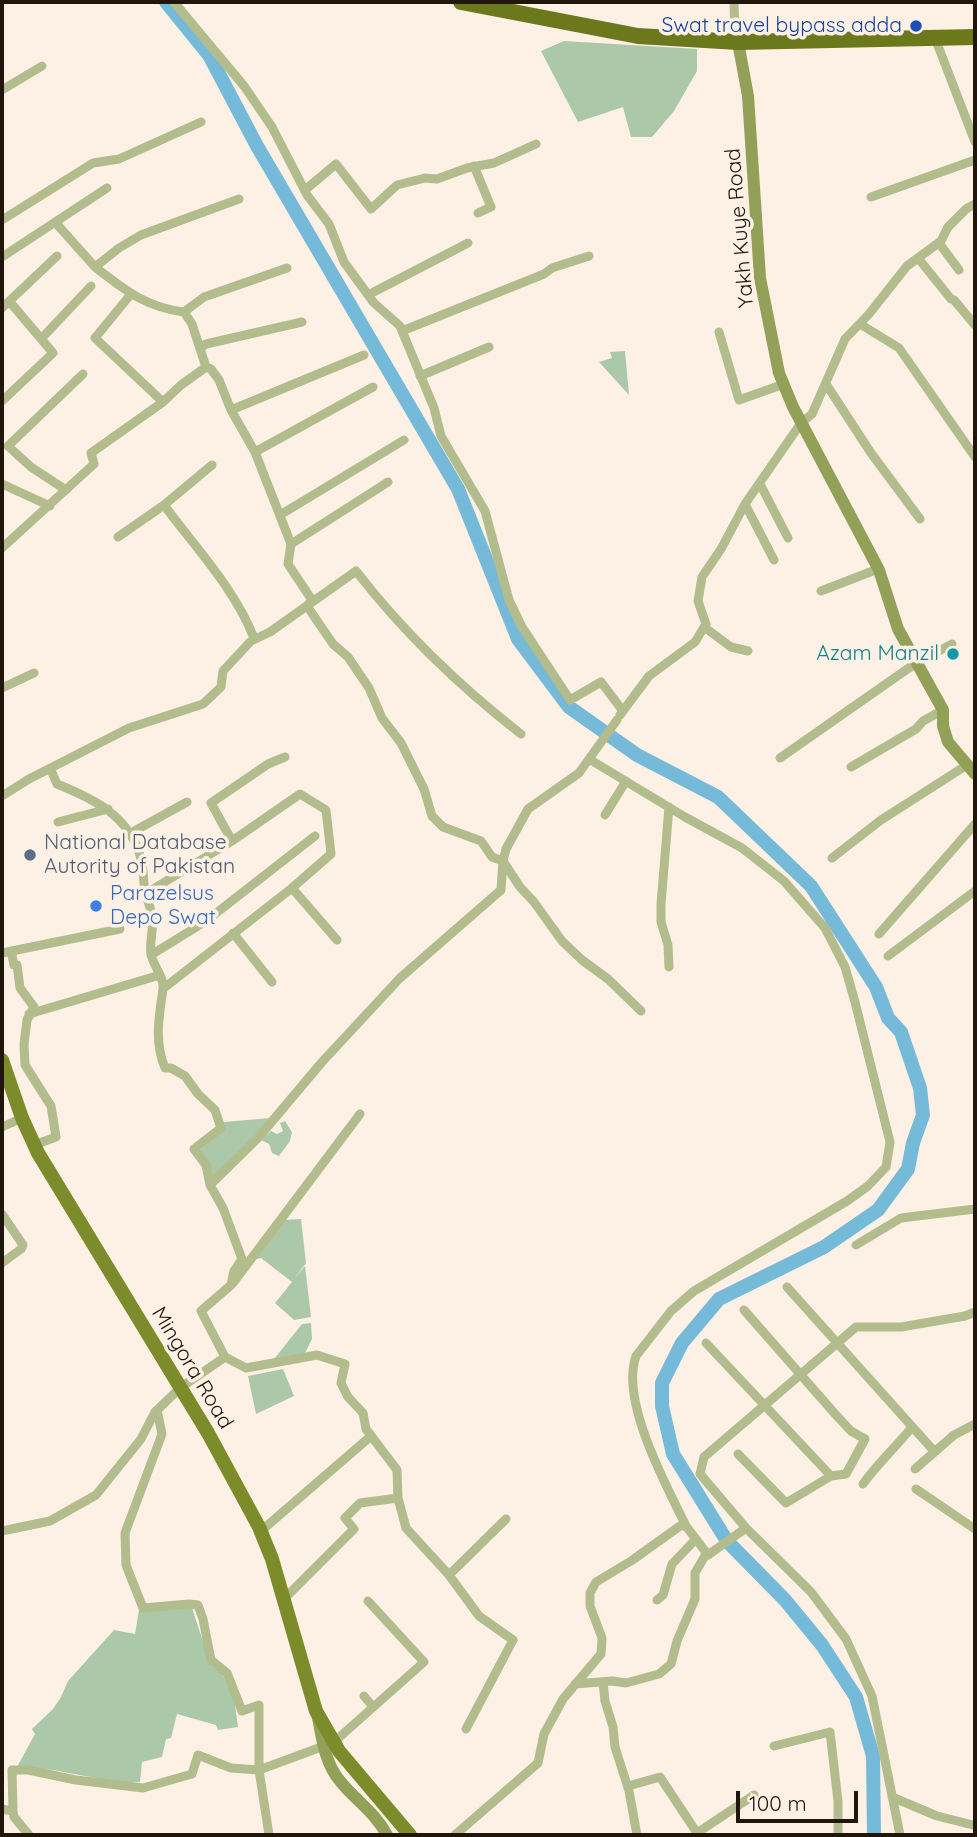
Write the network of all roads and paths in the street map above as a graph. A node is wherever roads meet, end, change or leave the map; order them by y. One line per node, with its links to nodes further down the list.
1 (174, 2): 15 (street)
2 (461, 2): 6 (highway)
3 (734, 2): 6 (street)
4 (975, 37): 5 (highway)
5 (934, 38): 6 (highway); 10 (street)
6 (738, 43): 48 (main road, Yakh Kuye Road)
7 (42, 66): 8 (street)
8 (2, 90)
9 (201, 122): 20 (street)
10 (975, 142)
11 (536, 144): 13 (street)
12 (975, 160): 16 (street)
13 (474, 166): 15 (street); 19 (street)
14 (107, 188): 21 (street)
15 (304, 190): 33 (street)
16 (872, 197)
17 (239, 200): 28 (street)
18 (975, 204): 23 (street)
19 (478, 213)
20 (2, 220)
21 (55, 222): 26 (street); 28 (street)
22 (468, 243): 33 (street)
23 (939, 243): 27 (street); 30 (street)
24 (57, 256): 34 (street)
25 (589, 256): 39 (street)
26 (2, 257)
27 (918, 257): 37 (street); 38 (street)
28 (95, 267): 32 (street)
29 (287, 268): 35 (street)
30 (959, 270)
31 (91, 286): 41 (street)
32 (131, 294): 35 (street); 52 (street)
33 (368, 295): 39 (street)
34 (6, 305): 41 (street)
35 (184, 312): 43 (street)
36 (302, 322): 43 (street)
37 (860, 324): 49 (street); 57 (street)
38 (975, 325)
39 (402, 331): 47 (street)
40 (719, 332): 48 (street)
41 (41, 339): 51 (street)
42 (489, 347): 47 (street)
43 (201, 348): 45 (street)
44 (364, 355): 53 (street)
45 (206, 367): 52 (street); 53 (street)
46 (83, 374): 62 (street)
47 (420, 376): 84 (street)
48 (784, 384): 54 (main road, Yakh Kuye Road)
49 (826, 384): 54 (street); 67 (street)
50 (373, 387): 56 (street)
51 (2, 401)
52 (163, 402): 62 (street)
53 (231, 410): 56 (street)
54 (801, 423): 61 (street); 73 (main road, Yakh Kuye Road)
55 (404, 440): 66 (street)
56 (255, 452): 66 (street)
57 (975, 457)
58 (212, 465): 64 (street)
59 (388, 482): 70 (street)
60 (2, 484): 65 (street)
61 (760, 484): 63 (street); 69 (street)
62 (66, 490): 65 (street)
63 (745, 504): 72 (street); 76 (street)
64 (164, 505): 68 (street); 77 (street)
65 (50, 506): 71 (street)
66 (280, 515): 70 (street)
67 (920, 519)
68 (118, 537)
69 (788, 538)
70 (291, 544): 75 (street)
71 (2, 548)
72 (774, 560)
73 (878, 569): 74 (street); 80 (main road, Yakh Kuye Road)
74 (821, 591)
75 (312, 600): 77 (street); 85 (street); 104 (street)
76 (704, 627): 79 (street); 84 (street)
77 (254, 638): 90 (street)
78 (952, 644): 80 (street)
79 (748, 651)
80 (916, 663): 83 (main road, Yakh Kuye Road); 88 (street)
81 (34, 673): 82 (street)
82 (2, 688)
83 (943, 710): 89 (street); 91 (main road, Yakh Kuye Road)
84 (619, 716): 86 (street)
85 (521, 734)
86 (591, 756): 92 (street); 104 (street)
87 (285, 757): 102 (street)
88 (780, 758)
89 (851, 767)
90 (50, 768): 93 (street); 96 (street)
91 (971, 769): 103 (street)
92 (626, 781): 95 (street); 97 (street)
93 (2, 796)
94 (187, 802): 100 (street)
95 (668, 807): 115 (street); 153 (street)
96 (108, 809): 98 (street); 100 (street)
97 (605, 815)
98 (58, 822)
99 (975, 824): 110 (street)
100 (130, 834): 107 (street)
101 (315, 836): 113 (street)
102 (232, 841): 105 (street); 107 (street)
103 (831, 858)
104 (503, 861): 119 (street); 126 (street)
105 (292, 888): 109 (street); 111 (street)
106 (975, 891): 114 (street)
107 (145, 894): 113 (street)
108 (120, 929): 112 (street)
109 (233, 933): 117 (street); 118 (street)
110 (879, 934)
111 (337, 940)
112 (6, 952): 120 (street)
113 (151, 954): 116 (street)
114 (888, 956)
115 (669, 967)
116 (160, 975): 118 (street); 120 (street)
117 (272, 982)
118 (164, 988): 126 (street)
119 (641, 1011)
120 (29, 1014): 125 (street)
121 (2, 1060): 123 (main road, Mingora Road)
122 (360, 1114): 131 (street)
123 (22, 1118): 124 (street); 125 (main road, Mingora Road)
124 (2, 1128)
125 (34, 1145): 139 (main road, Mingora Road)
126 (210, 1185): 131 (street)
127 (975, 1209): 129 (street)
128 (2, 1213): 130 (street)
129 (856, 1245)
130 (2, 1263)
131 (231, 1285): 137 (street)
132 (787, 1287): 136 (street)
133 (744, 1310): 138 (street)
134 (975, 1312): 136 (street)
135 (706, 1343): 140 (street)
136 (837, 1343): 138 (street); 143 (street)
137 (225, 1357): 139 (street); 144 (street)
138 (801, 1374): 140 (street); 148 (street)
139 (180, 1388): 141 (street); 157 (main road, Mingora Road)
140 (764, 1407): 148 (street); 154 (street)
141 (157, 1410): 156 (street); 171 (street)
142 (975, 1424): 145 (street)
143 (912, 1427): 145 (street); 149 (street)
144 (370, 1436): 151 (street); 157 (street)
145 (934, 1451): 147 (street)
146 (738, 1454): 148 (street)
147 (915, 1469)
148 (831, 1476)
149 (863, 1484)
150 (916, 1489): 155 (street)
151 (398, 1498): 160 (street); 161 (street)
152 (506, 1519): 160 (street)
153 (686, 1526): 158 (street); 165 (street)
154 (744, 1529): 159 (street); 174 (street)
155 (975, 1529)
156 (2, 1531)
157 (261, 1531): 161 (main road, Mingora Road)
158 (696, 1539): 159 (street); 162 (street)
159 (709, 1552): 164 (street)
160 (449, 1575): 168 (street)
161 (283, 1600): 169 (main road, Mingora Road)
162 (657, 1600)
163 (368, 1601): 167 (street)
164 (603, 1682): 165 (street); 172 (street)
165 (575, 1684): 182 (street)
166 (364, 1696): 167 (street)
167 (373, 1707): 169 (street)
168 (466, 1729)
169 (329, 1744): 171 (street); 180 (main road); 181 (main road, Mingora Road)
170 (775, 1746): 184 (street)
171 (259, 1770): 176 (street); 179 (street)
172 (628, 1786): 173 (street); 183 (street)
173 (754, 1795)
174 (892, 1797): 177 (street); 185 (street)
175 (2, 1808): 176 (street)
176 (13, 1811): 178 (street)
177 (973, 1825)
178 (29, 1835)
179 (269, 1835)
180 (387, 1835)
181 (410, 1835)
182 (455, 1835)
183 (636, 1835)
184 (838, 1835)
185 (900, 1835)

